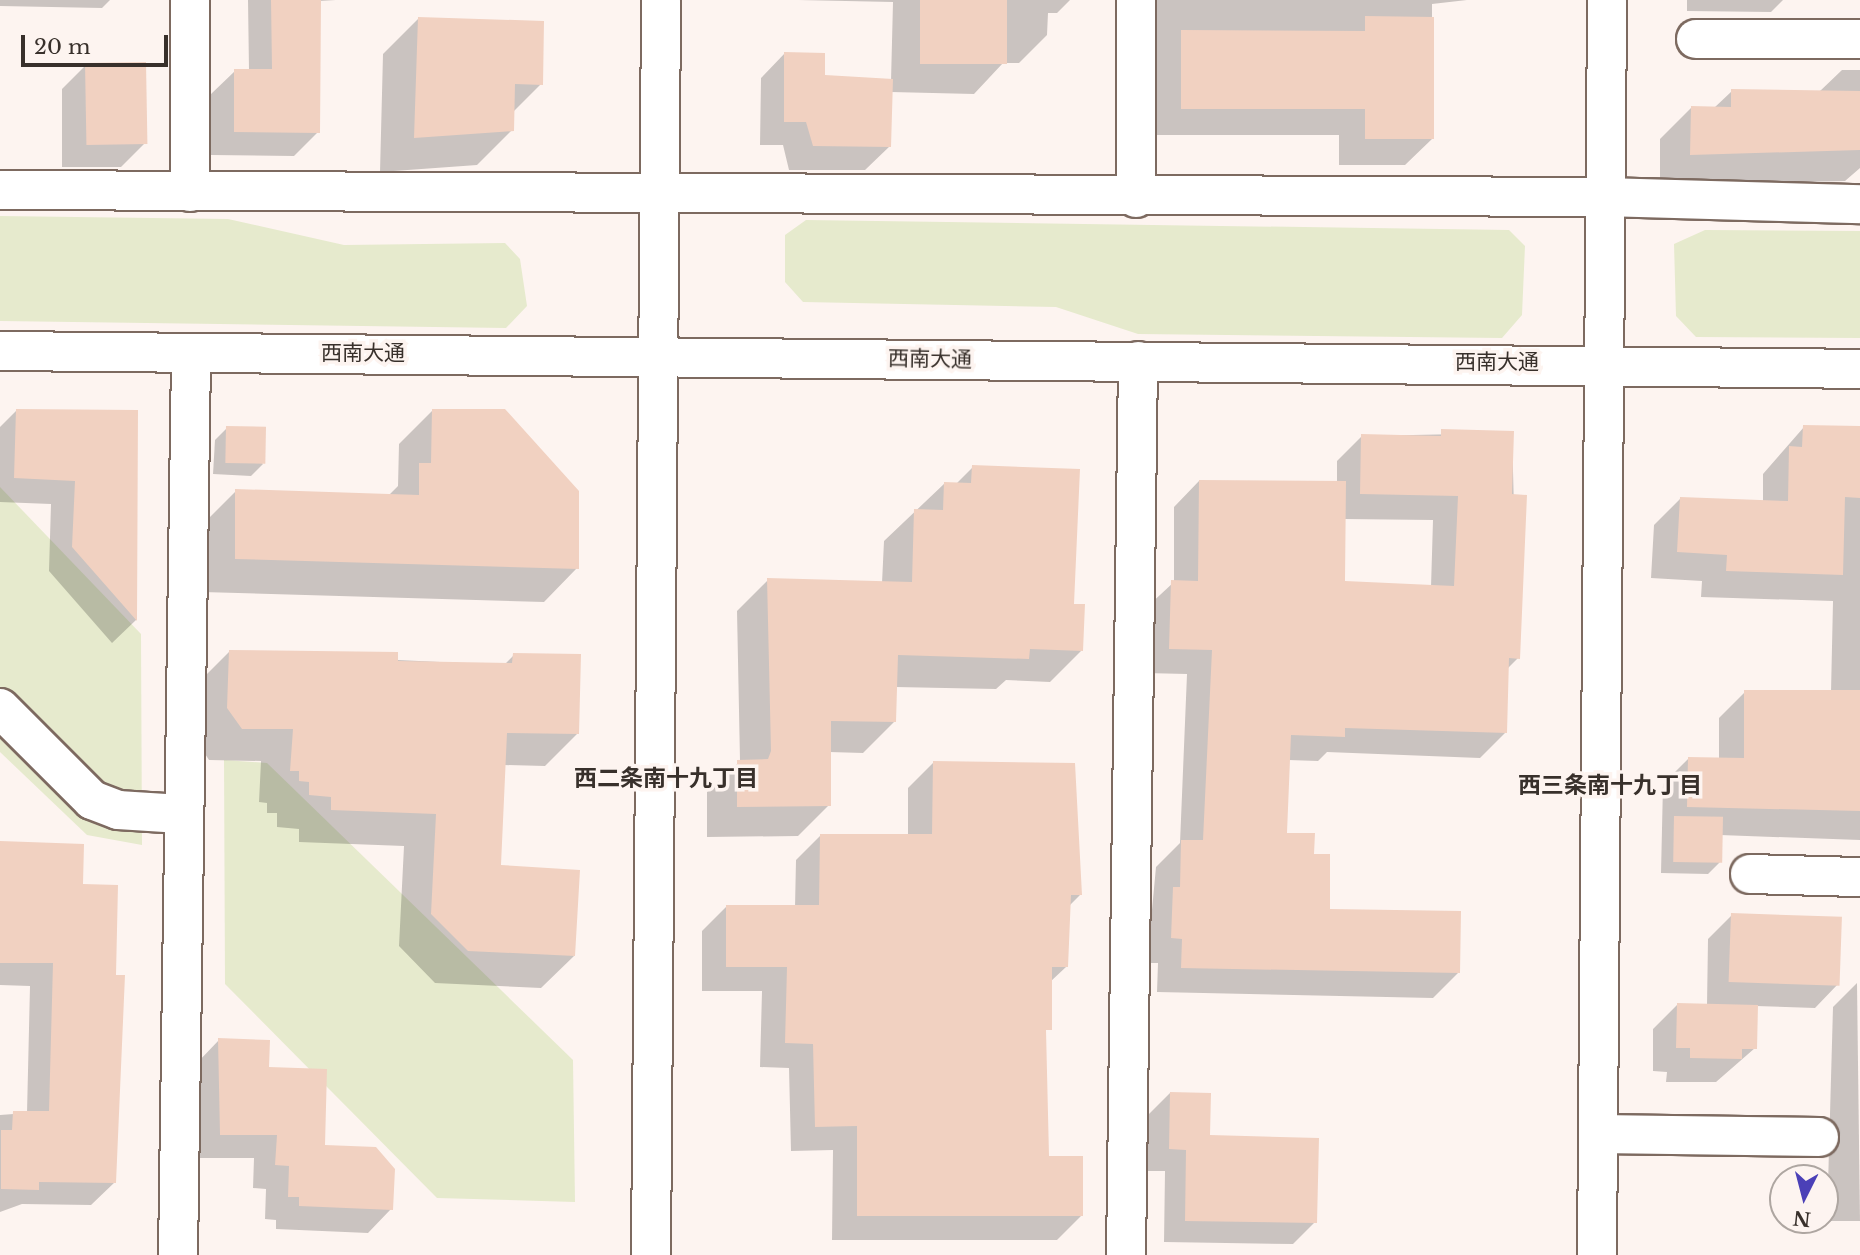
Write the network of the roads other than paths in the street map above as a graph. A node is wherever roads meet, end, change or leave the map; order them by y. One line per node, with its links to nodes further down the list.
1 (190, 0): 8 (street)
2 (661, 0): 9 (street)
3 (1136, 0): 11 (street)
4 (1607, 0): 10 (street)
5 (1696, 39): 6 (street)
6 (1860, 39)
7 (0, 190): 8 (street)
8 (190, 192): 9 (street)
9 (658, 197): 11 (street); 15 (street)
10 (1605, 197): 11 (street); 12 (street); 17 (street)
11 (1136, 198)
12 (1860, 204)
13 (0, 351): 14 (street, 西南大通)
14 (191, 353): 15 (street, 西南大通); 20 (street)
15 (657, 353): 16 (street, 西南大通); 26 (street)
16 (1138, 361): 17 (street, 西南大通); 27 (street)
17 (1606, 362): 18 (street, 西南大通); 23 (street)
18 (1860, 369)
19 (0, 708): 20 (street)
20 (181, 814): 25 (street)
21 (1750, 874): 22 (street)
22 (1860, 877)
23 (1599, 1134): 24 (street); 28 (street)
24 (1819, 1137)
25 (178, 1255)
26 (651, 1255)
27 (1126, 1255)
28 (1597, 1255)

